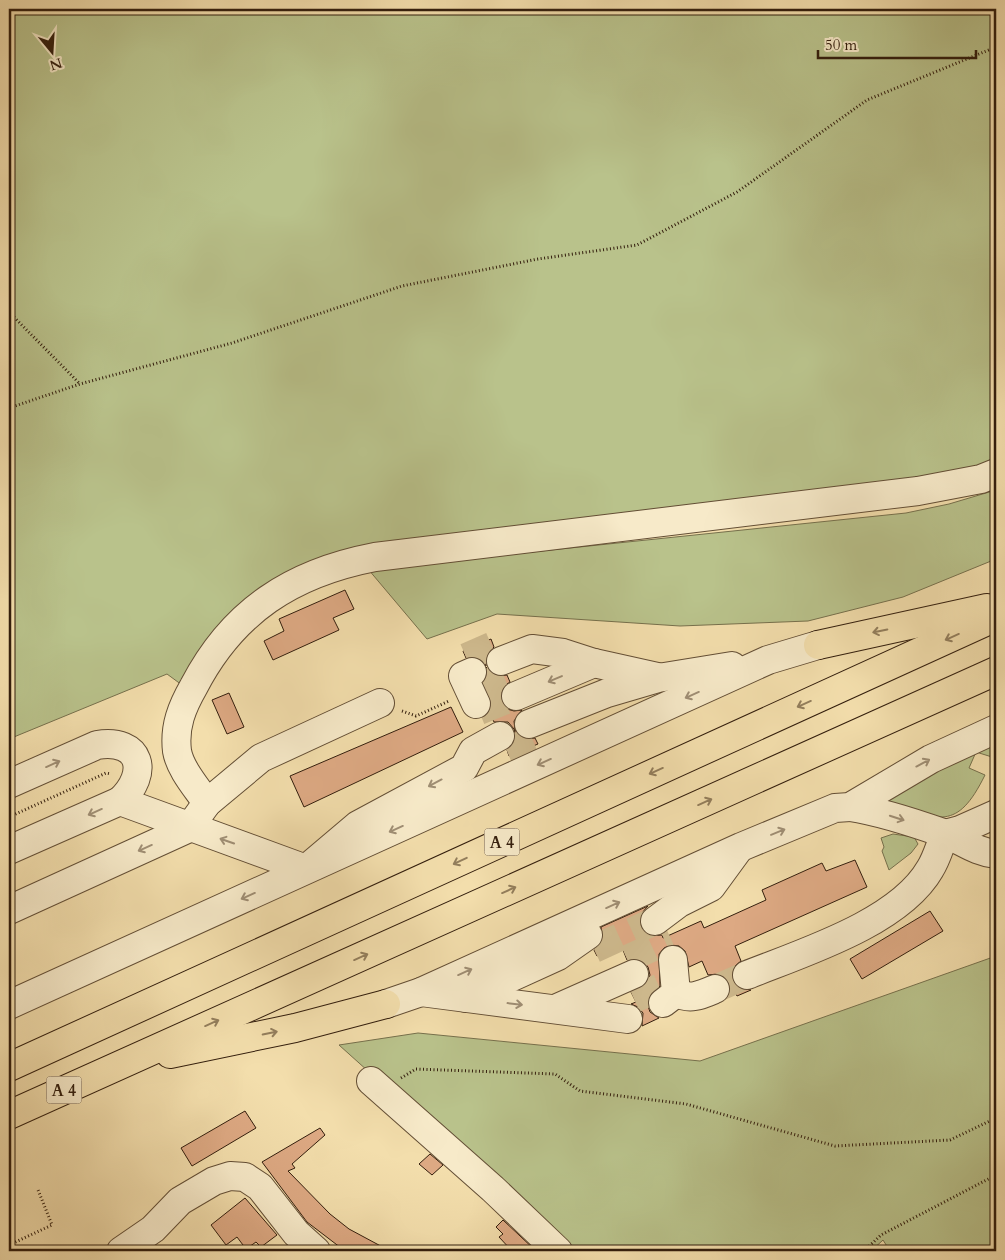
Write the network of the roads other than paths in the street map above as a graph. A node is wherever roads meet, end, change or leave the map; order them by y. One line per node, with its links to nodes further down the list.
1 (996, 473): 14 (street)
2 (996, 606): 4 (highway, one-way to 4)
3 (996, 617): 37 (highway, A 4, one-way to 37)
4 (818, 645): 6 (street)
5 (563, 652): 7 (street); 10 (street); 10 (street)
6 (768, 660): 9 (street); 26 (street, one-way to 26)
7 (594, 663): 9 (street); 10 (street, one-way to 10)
8 (996, 672): 36 (highway, A 4, one-way to 8)
9 (658, 678): 10 (street)
10 (515, 693)
11 (380, 703): 18 (street)
12 (479, 713): 26 (street, one-way to 26)
13 (996, 729): 19 (street, one-way to 13)
14 (178, 753): 15 (street); 18 (street)
15 (137, 763): 16 (street, one-way to 15); 17 (street)
16 (9, 784)
17 (120, 801): 21 (street); 24 (street, one-way to 24)
18 (207, 804): 21 (street)
19 (850, 807): 22 (street, one-way to 22); 23 (street, one-way to 19)
20 (996, 814): 22 (street)
21 (189, 828): 26 (street, one-way to 21); 27 (street, one-way to 27)
22 (945, 834): 25 (street); 29 (street)
23 (741, 847): 30 (street); 31 (street, one-way to 23)
24 (9, 850)
25 (996, 854)
26 (306, 869): 33 (street, one-way to 33)
27 (9, 910)
28 (591, 942): 32 (street)
29 (747, 975)
30 (715, 989)
31 (421, 992): 32 (street); 34 (street)
32 (466, 998): 35 (street, one-way to 35)
33 (9, 1004)
34 (386, 1004): 36 (highway, one-way to 34)
35 (596, 1004): 35 (street)
36 (120, 1065): 39 (highway, A 4)
37 (9, 1067)
38 (378, 1086): 42 (street)
39 (9, 1114)
40 (121, 1251): 41 (street)
41 (316, 1251)
42 (558, 1251)

